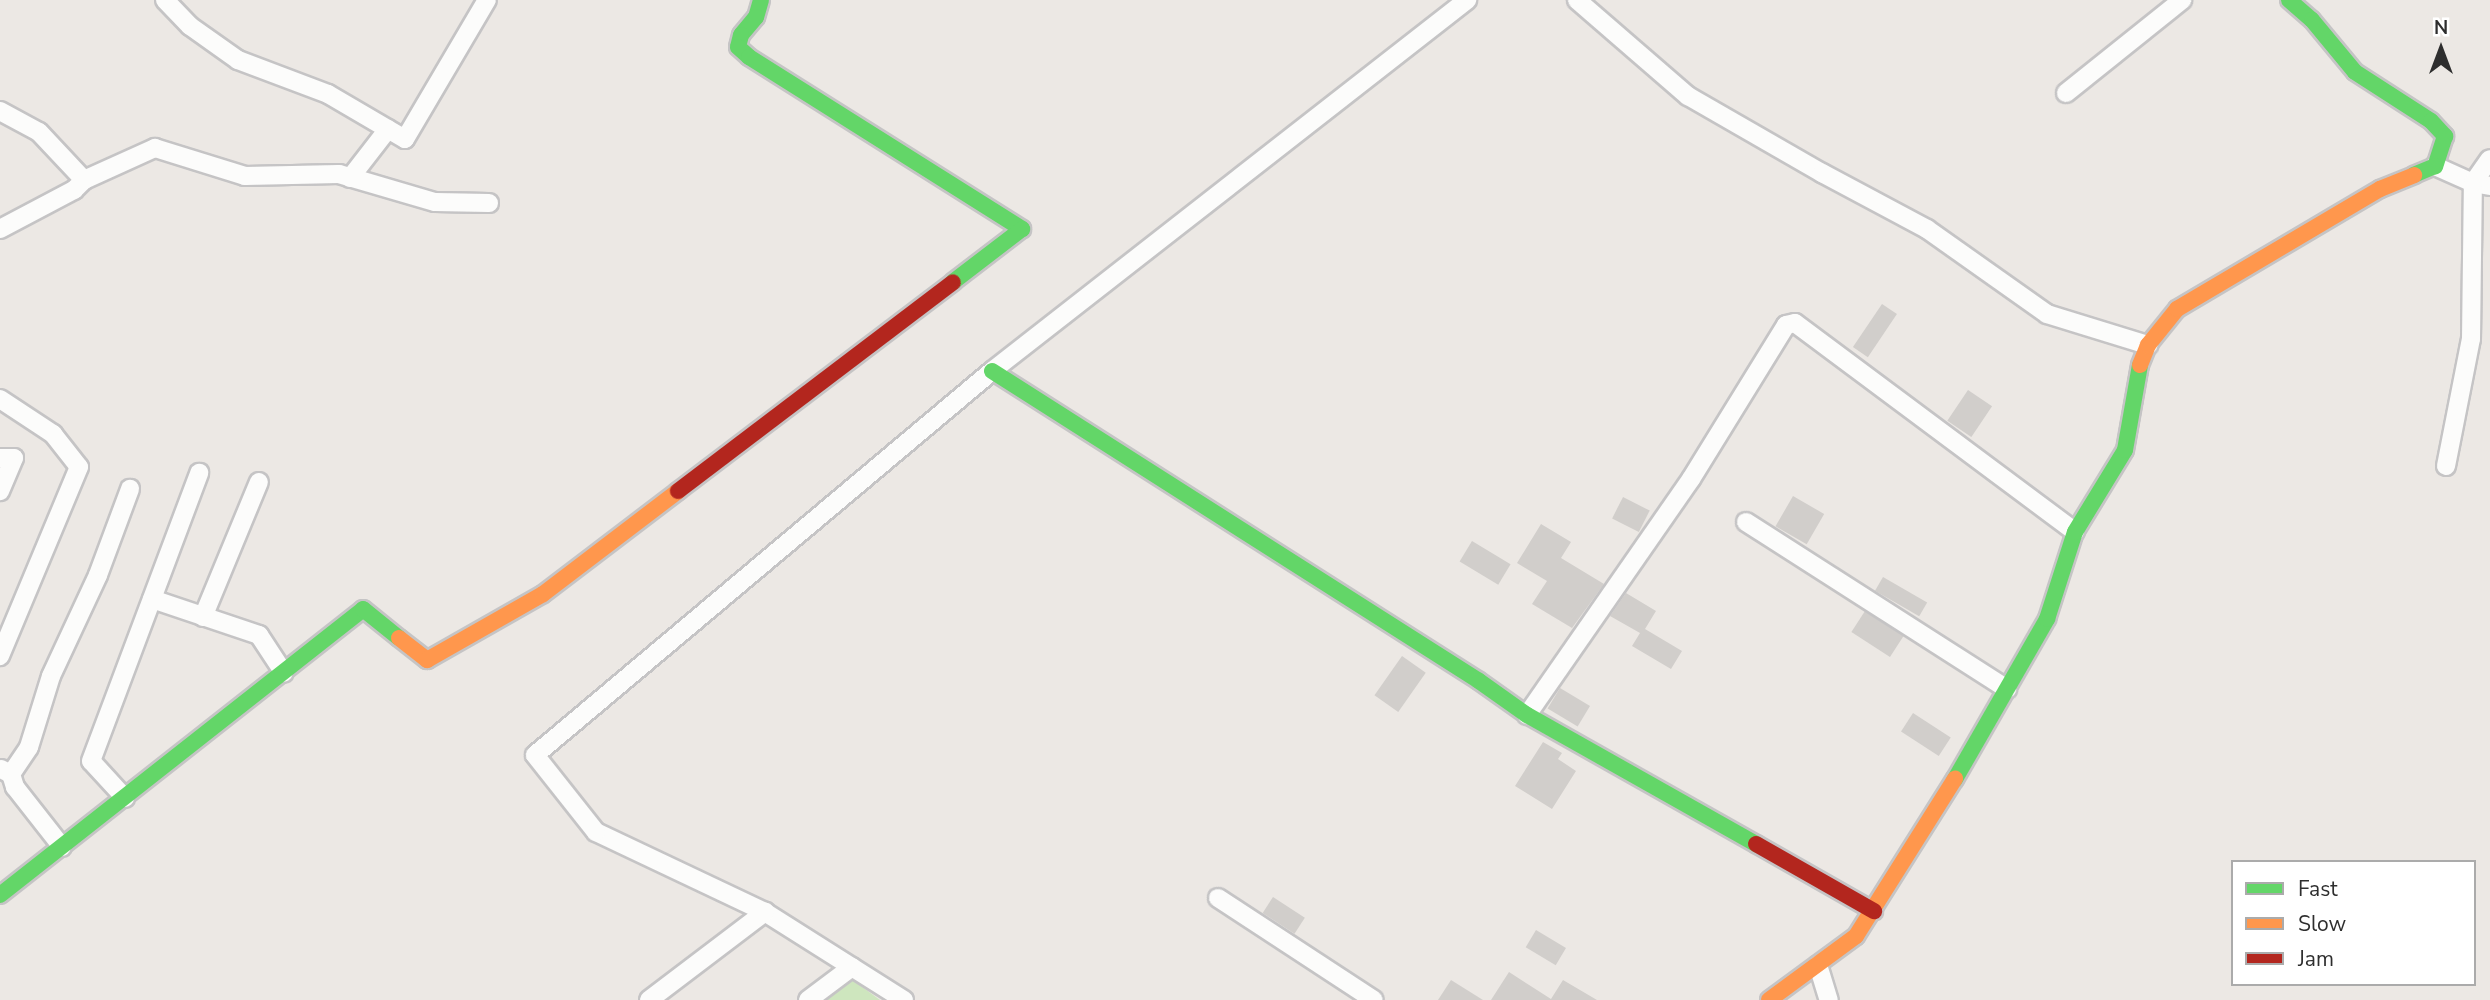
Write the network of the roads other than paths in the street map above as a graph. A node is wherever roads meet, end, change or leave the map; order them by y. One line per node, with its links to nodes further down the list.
1 (165, 0): 10 (street)
2 (487, 0): 10 (street)
3 (761, 0): 32 (street)
4 (1467, 0): 19 (street)
5 (1577, 0): 18 (street)
6 (2182, 0): 8 (street)
7 (2289, 0): 12 (street)
8 (2066, 93)
9 (0, 111): 14 (street)
10 (387, 129): 13 (street)
11 (2490, 159): 15 (street)
12 (2435, 166): 15 (street); 18 (street)
13 (350, 178): 14 (street); 16 (street)
14 (84, 180): 17 (street)
15 (2481, 184): 22 (street)
16 (489, 203)
17 (0, 229)
18 (2148, 345): 28 (street)
19 (992, 372): 34 (street); 41 (street)
20 (0, 399): 31 (street)
21 (0, 458): 26 (street)
22 (2446, 466)
23 (199, 473): 29 (street)
24 (259, 482): 30 (street)
25 (130, 489): 35 (street)
26 (0, 491)
27 (1746, 522): 33 (street)
28 (2075, 532): 33 (street); 34 (street)
29 (152, 599): 30 (street); 36 (street)
30 (203, 617): 32 (street)
31 (0, 656)
32 (284, 673): 36 (street)
33 (2007, 689): 40 (street)
34 (1527, 715): 40 (street)
35 (5, 771): 37 (street)
36 (125, 797): 37 (street)
37 (62, 847): 38 (street)
38 (0, 895)
39 (1218, 898): 47 (street)
40 (1874, 911): 42 (street)
41 (765, 912): 43 (street); 44 (street)
42 (1818, 965): 48 (street); 49 (street)
43 (852, 967): 45 (street); 46 (street)
44 (649, 1000)
45 (808, 1000)
46 (904, 1000)
47 (1374, 1000)
48 (1769, 1000)
49 (1829, 1000)

